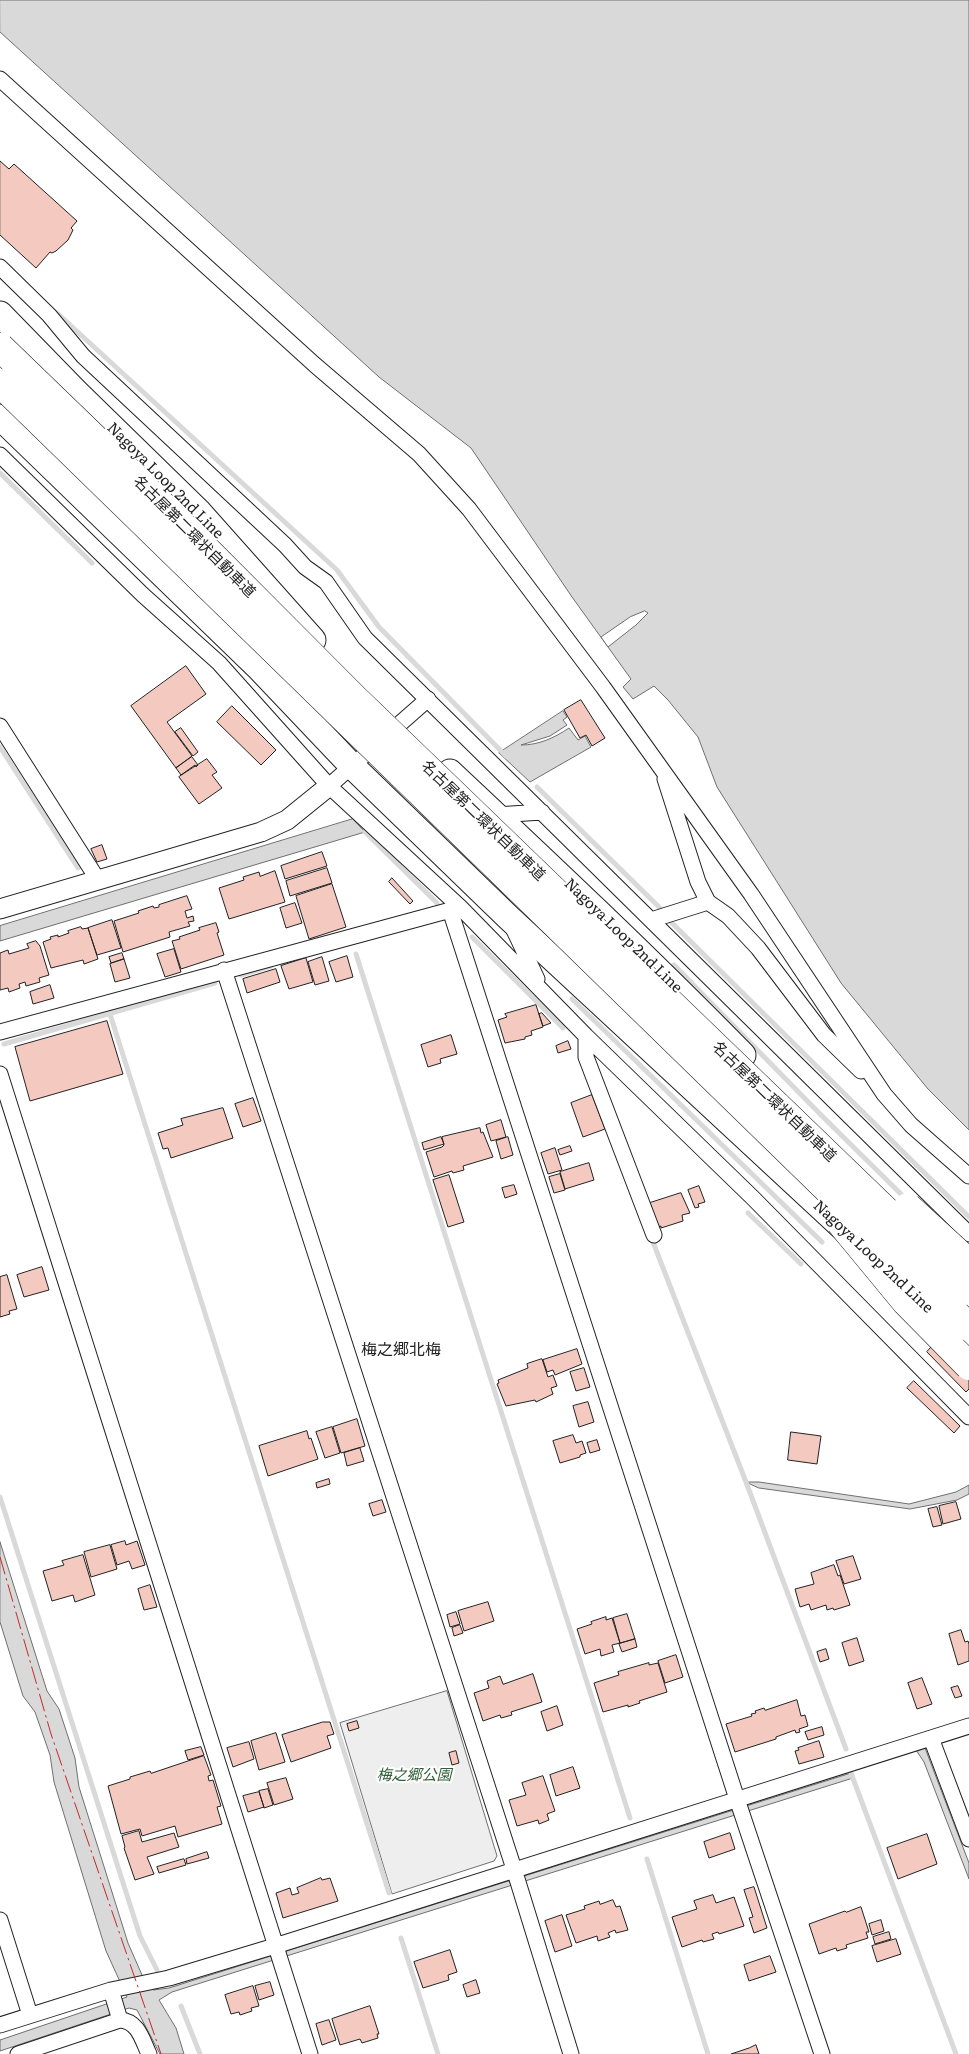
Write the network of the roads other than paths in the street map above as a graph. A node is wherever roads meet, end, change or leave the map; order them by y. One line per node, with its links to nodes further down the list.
1 (0, 79): 14 (street)
2 (0, 267): 10 (street)
3 (0, 314): 11 (highway, Nagoya Loop 2nd Line)
4 (0, 347): 29 (highway, 名古屋第二環状自動車道, bridge)
5 (0, 383): 31 (highway, 名古屋第二環状自動車道, bridge)
6 (0, 416): 9 (highway, Nagoya Loop 2nd Line)
7 (0, 455): 8 (street)
8 (219, 664): 9 (street); 15 (street)
9 (258, 667): 13 (highway, Nagoya Loop 2nd Line)
10 (428, 699): 11 (street); 16 (street)
11 (399, 725): 13 (street); 17 (highway, Nagoya Loop 2nd Line)
12 (0, 726): 18 (street)
13 (352, 766): 15 (street); 22 (highway, Nagoya Loop 2nd Line)
14 (662, 768): 19 (street); 30 (street)
15 (329, 786): 18 (street); 21 (street)
16 (542, 812): 17 (street); 23 (street)
17 (496, 815): 36 (highway, Nagoya Loop 2nd Line)
18 (98, 880): 20 (street)
19 (708, 902): 23 (street); 30 (street)
20 (0, 909)
21 (455, 909): 24 (street); 25 (street); 44 (street)
22 (508, 917): 25 (street); 39 (highway, Nagoya Loop 2nd Line)
23 (651, 920): 33 (street)
24 (224, 970): 26 (street); 46 (street)
25 (555, 1004): 27 (street)
26 (0, 1032)
27 (586, 1036): 34 (street); 41 (street)
28 (0, 1074): 48 (street)
29 (757, 1086): 35 (highway, bridge); 37 (highway, 名古屋第二環状自動車道, bridge)
30 (884, 1094): 32 (street)
31 (750, 1113): 38 (highway, 名古屋第二環状自動車道, bridge); 40 (highway, bridge)
32 (969, 1176)
33 (969, 1234)
34 (654, 1235)
35 (969, 1263)
36 (969, 1282)
37 (969, 1291)
38 (969, 1327)
39 (969, 1347)
40 (969, 1366)
41 (969, 1416)
42 (969, 1726): 43 (street)
43 (931, 1738): 44 (street); 45 (street)
44 (740, 1807): 46 (street); 57 (street)
45 (969, 1839)
46 (517, 1877): 48 (street); 56 (street)
47 (0, 1920): 50 (street)
48 (276, 1946): 49 (street); 55 (street)
49 (114, 1991): 50 (street); 51 (street)
50 (30, 2015): 52 (street)
51 (119, 2017): 53 (street); 54 (street)
52 (0, 2025)
53 (18, 2054)
54 (149, 2054)
55 (310, 2054)
56 (571, 2054)
57 (822, 2054)

